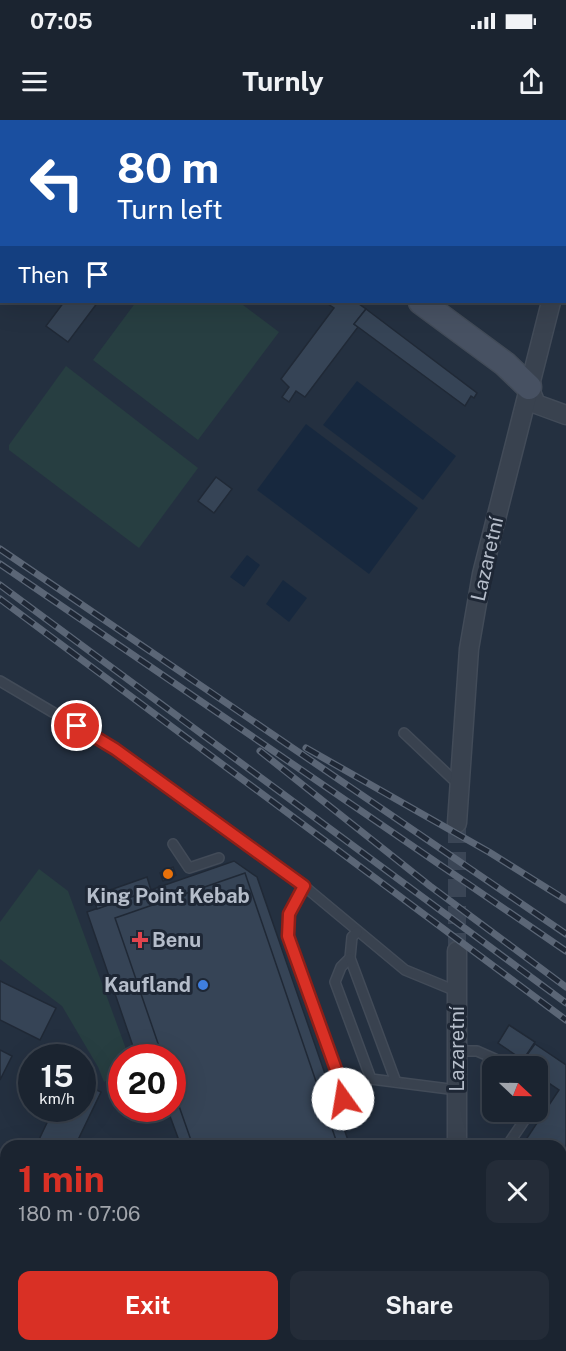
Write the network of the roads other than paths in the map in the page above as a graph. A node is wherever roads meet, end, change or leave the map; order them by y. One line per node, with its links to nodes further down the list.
1 (422, 303): 3 (street)
2 (551, 303): 3 (street, Lazaretní)
3 (529, 387): 4 (street); 7 (street, Lazaretní)
4 (566, 415)
5 (0, 681): 11 (lane)
6 (404, 733): 7 (lane)
7 (461, 786): 8 (street, Lazaretní)
8 (457, 823)
9 (173, 844): 10 (lane)
10 (219, 858)
11 (304, 886): 12 (lane); 20 (lane)
12 (357, 932): 14 (lane); 15 (lane)
13 (457, 951): 15 (street, Lazaretní)
14 (350, 958): 18 (lane); 18 (lane)
15 (456, 991): 16 (street, Lazaretní)
16 (457, 1051): 17 (lane); 19 (street, Lazaretní)
17 (488, 1056)
18 (396, 1082): 19 (lane)
19 (457, 1090): 22 (street, Lazaretní)
20 (337, 1109)
21 (523, 1122): 23 (lane)
22 (457, 1140)
23 (511, 1140)

